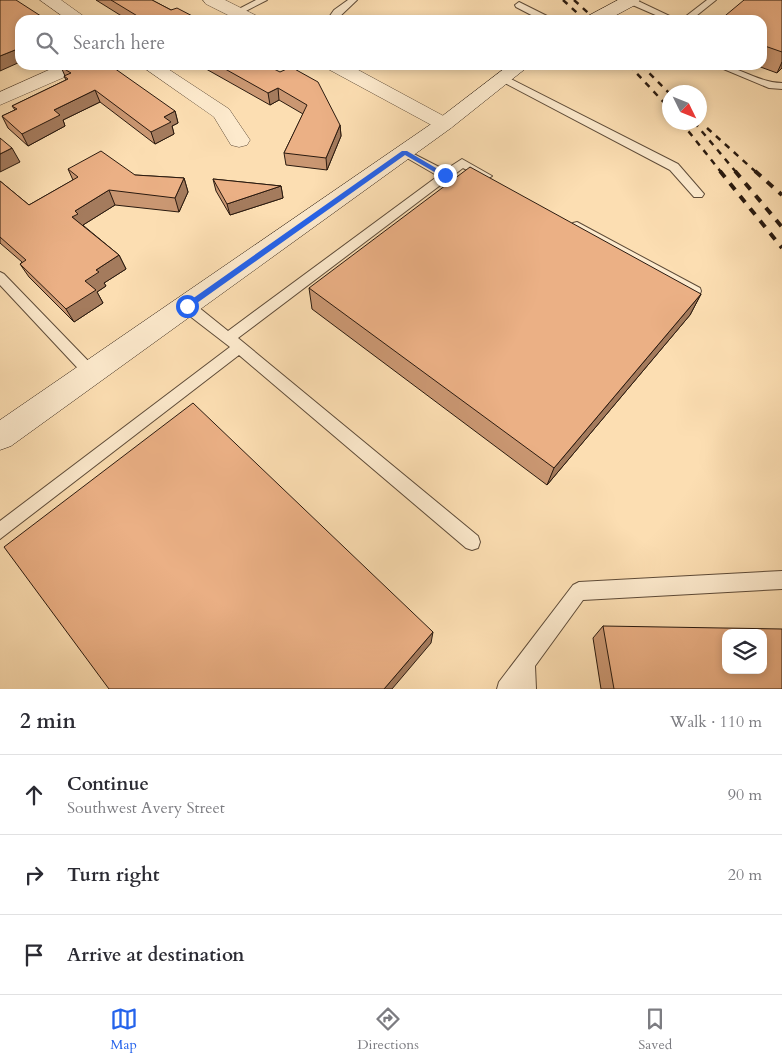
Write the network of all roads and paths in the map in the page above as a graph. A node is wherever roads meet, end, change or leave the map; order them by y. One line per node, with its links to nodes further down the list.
1 (49, 0): 8 (main road)
2 (212, 0): 9 (main road)
3 (263, 0): 10 (lane)
4 (353, 0): 11 (lane)
5 (626, 0): 13 (main road); 14 (main road); 15 (lane)
6 (712, 0): 16 (lane)
7 (520, 5): 12 (lane)
8 (72, 15)
9 (242, 15)
10 (245, 15)
11 (335, 15)
12 (539, 15)
13 (589, 15)
14 (602, 15)
15 (662, 15)
16 (692, 15)
17 (65, 70): 23 (main road)
18 (157, 70): 25 (main road)
19 (344, 70): 24 (main road)
20 (731, 70): 22 (lane)
21 (512, 72): 24 (main road); 29 (lane)
22 (782, 86)
23 (0, 99)
24 (444, 124): 26 (main road)
25 (240, 140)
26 (404, 152): 27 (lane); 33 (main road)
27 (445, 175): 28 (lane); 34 (lane)
28 (497, 182)
29 (698, 194)
30 (566, 220): 32 (lane)
31 (0, 277): 35 (lane)
32 (695, 291)
33 (187, 306): 34 (lane); 35 (main road)
34 (233, 343): 37 (lane); 38 (lane)
35 (91, 373): 36 (main road)
36 (0, 436)
37 (0, 531)
38 (472, 542)
39 (782, 580): 40 (lane)
40 (525, 663): 41 (lane); 42 (lane)
41 (506, 689)
42 (527, 689)

